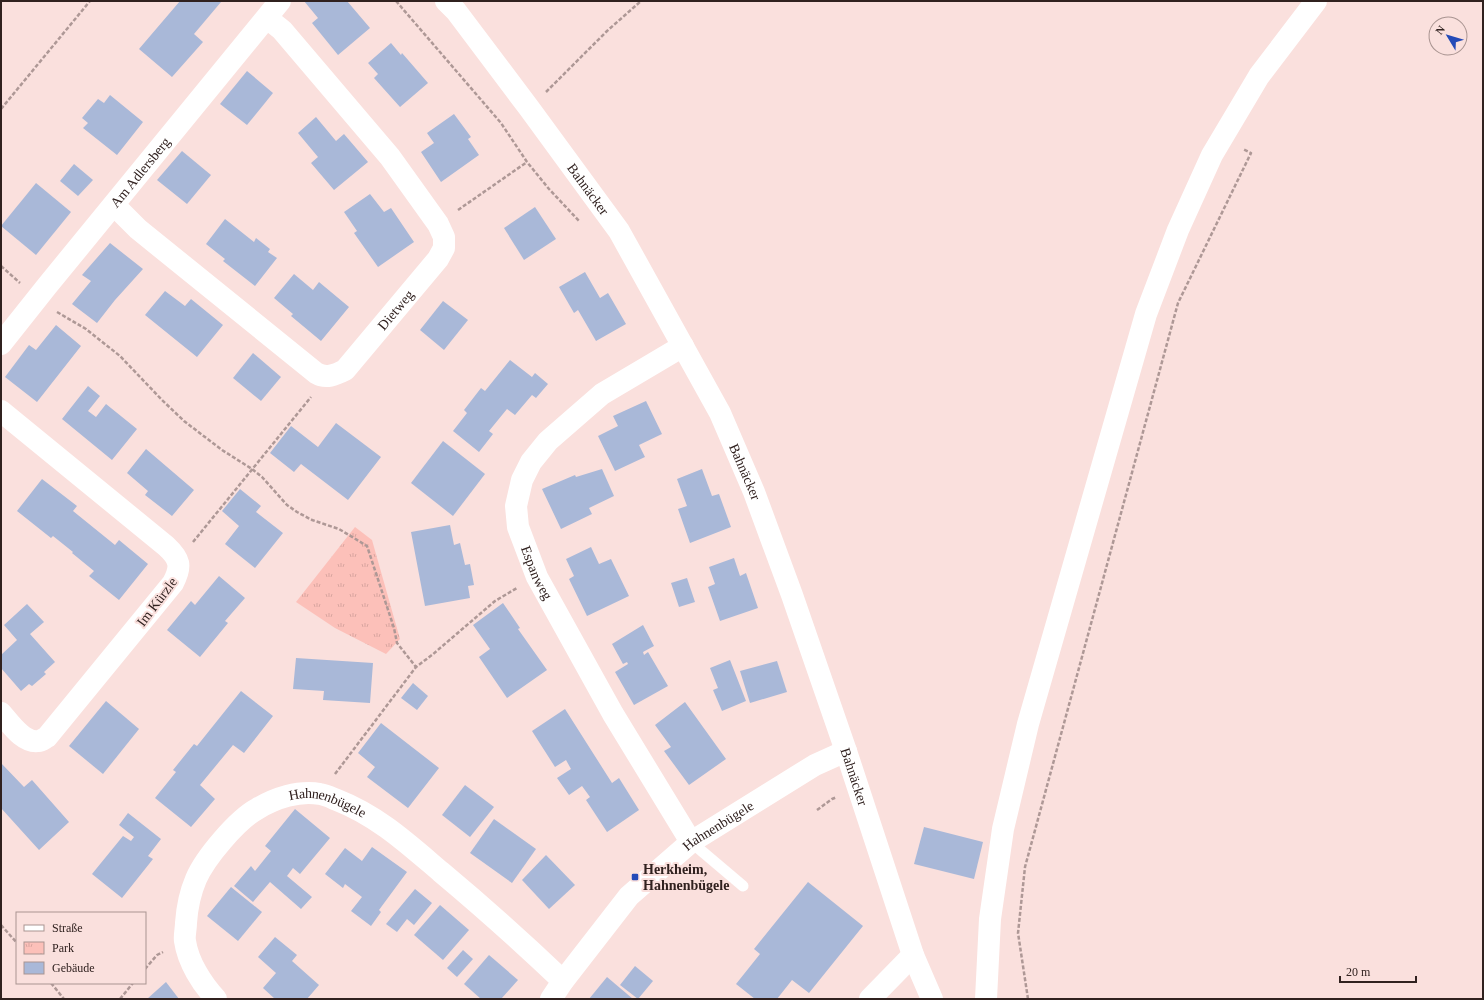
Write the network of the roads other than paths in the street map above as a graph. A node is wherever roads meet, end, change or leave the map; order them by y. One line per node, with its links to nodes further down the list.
1 (280, 1): 4 (street, Am Adlersberg)
2 (446, 1): 7 (street, Bahnäcker)
3 (1316, 1): 19 (street)
4 (267, 18): 5 (street, Am Adlersberg); 5 (street, Dietweg)
5 (114, 205): 6 (street, Am Adlersberg)
6 (1, 344)
7 (683, 346): 10 (street, Bahnäcker); 11 (street, Espanweg)
8 (1, 411): 9 (street, Im Kürzle)
9 (1, 713)
10 (846, 751): 11 (street, Hahnenbügele); 13 (street, Bahnäcker)
11 (691, 842): 12 (lane); 14 (street, Hahnenbügele)
12 (743, 886)
13 (913, 955): 17 (street); 18 (street, Bahnäcker)
14 (563, 981): 15 (street, Hahnenbügele); 16 (street, Hahnenbügele)
15 (216, 999)
16 (551, 999)
17 (870, 999)
18 (932, 999)
19 (986, 999)

